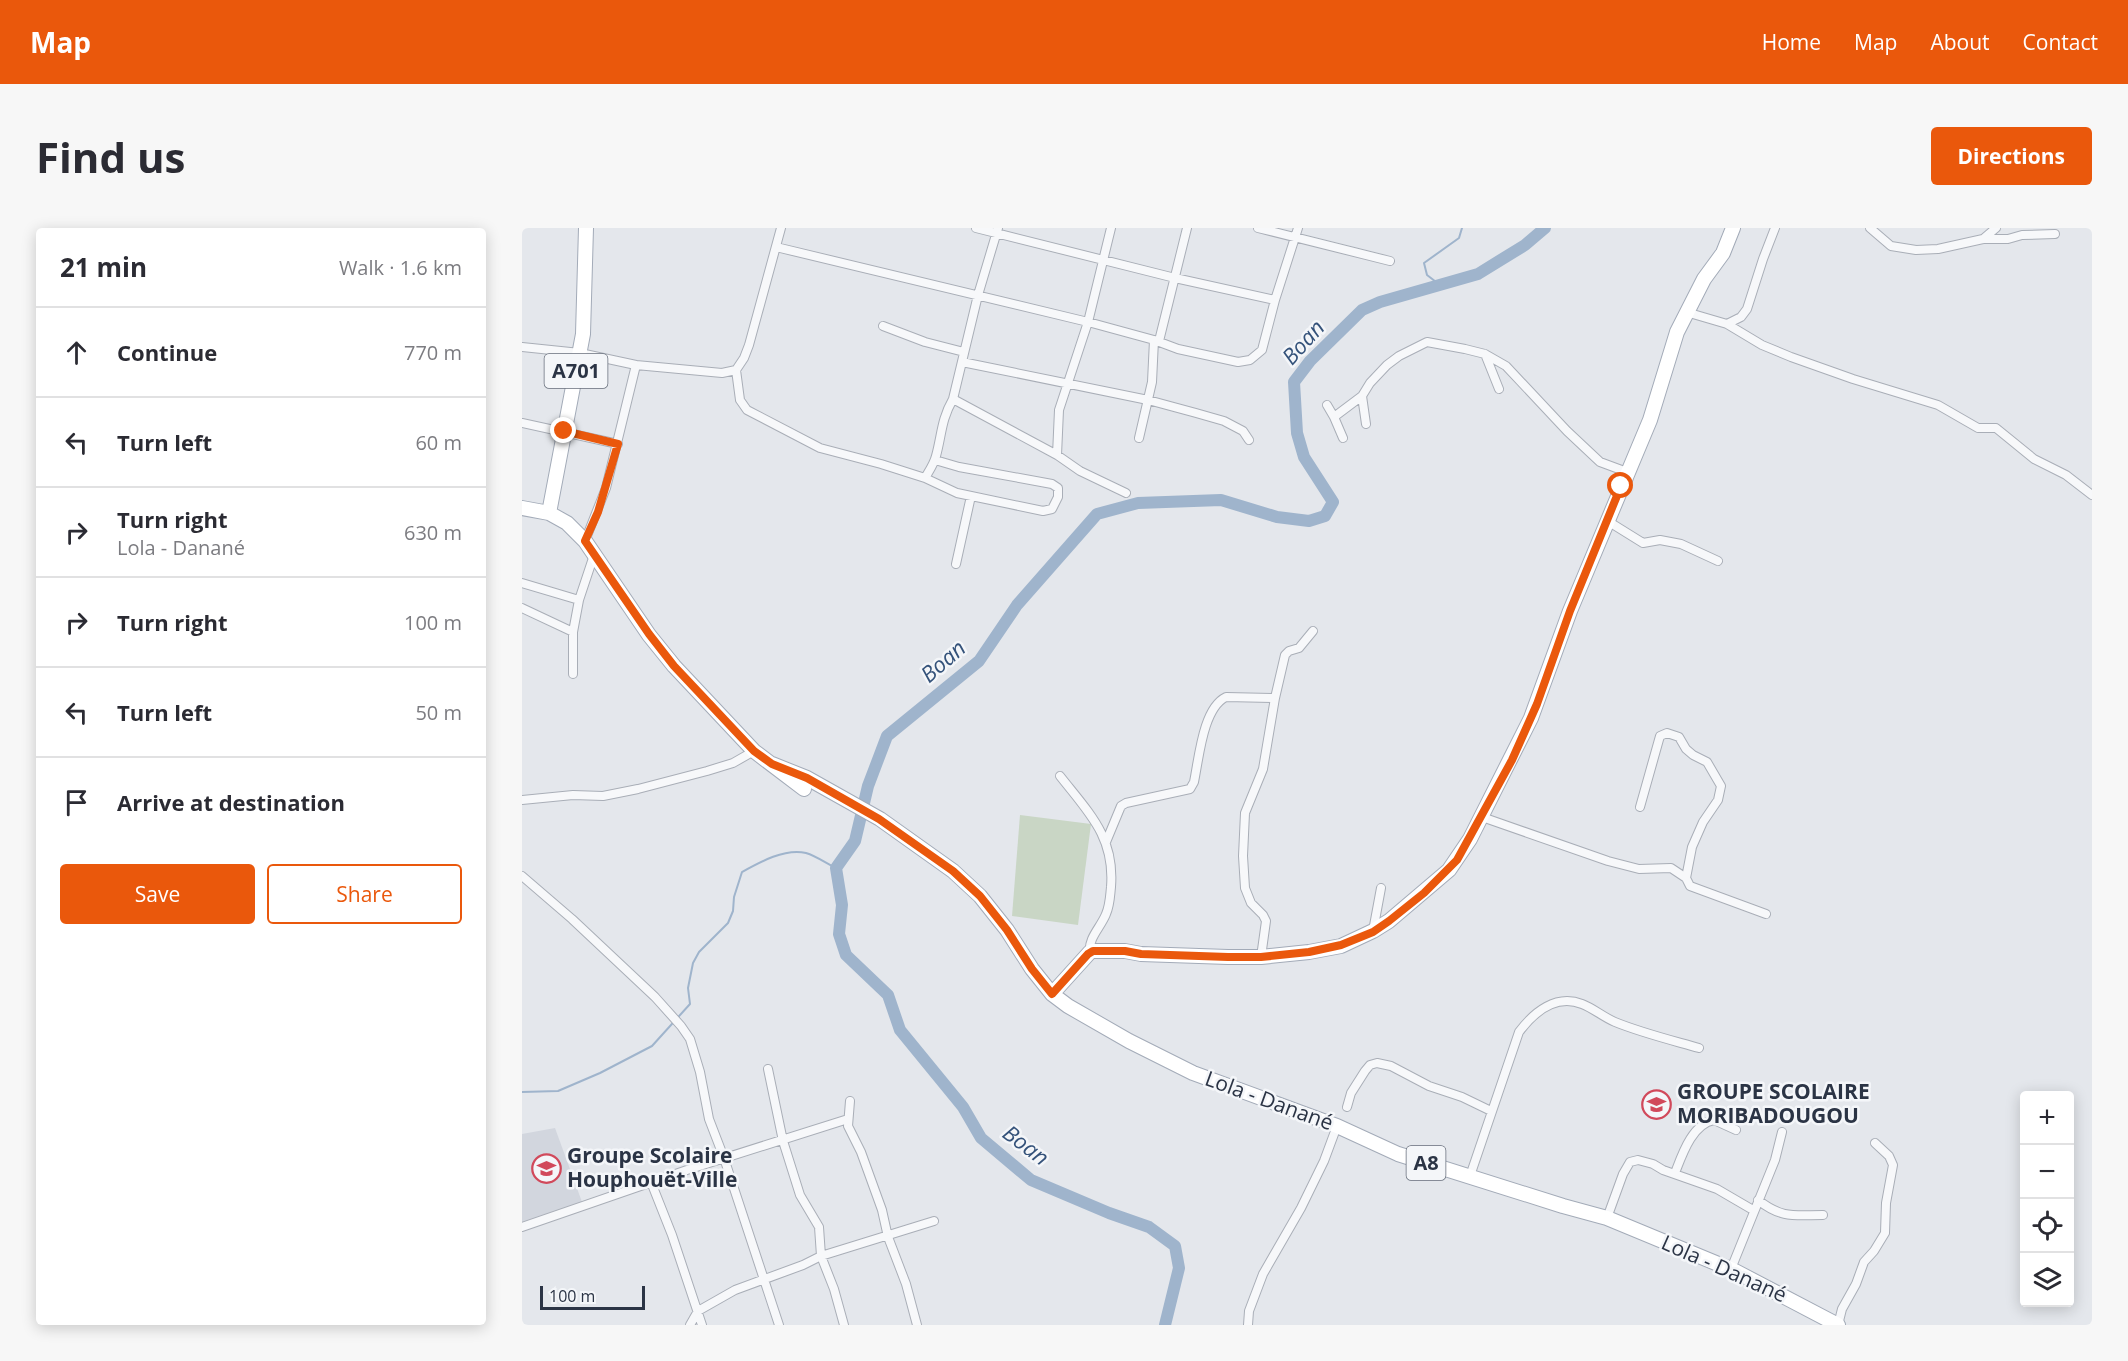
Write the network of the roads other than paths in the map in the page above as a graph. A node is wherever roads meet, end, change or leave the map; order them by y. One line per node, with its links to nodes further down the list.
1 (586, 228): 29 (main road, A701)
2 (781, 228): 17 (street)
3 (976, 228): 12 (street)
4 (1111, 228): 18 (street)
5 (1187, 228): 20 (street)
6 (1258, 228): 15 (street)
7 (1298, 228): 15 (street)
8 (1733, 228): 23 (main road)
9 (1775, 228): 25 (street)
10 (1870, 228): 16 (street)
11 (1996, 228): 16 (street)
12 (997, 230): 18 (street); 21 (street)
13 (2021, 232): 14 (street); 16 (street)
14 (2055, 234)
15 (1295, 238): 19 (street); 22 (street)
16 (1983, 239)
17 (776, 247): 21 (street); 33 (street)
18 (1103, 260): 20 (street); 24 (street)
19 (1390, 261)
20 (1176, 278): 22 (street); 27 (street)
21 (978, 295): 24 (street); 31 (street)
22 (1275, 300): 27 (street)
23 (1686, 312): 25 (street); 50 (main road)
24 (1088, 322): 27 (street); 34 (street)
25 (1727, 324): 53 (street)
26 (882, 326): 31 (street)
27 (1157, 340): 38 (street)
28 (522, 347): 29 (street)
29 (580, 353): 32 (street); 43 (main road, A701)
30 (1485, 354): 35 (street); 36 (street); 50 (street)
31 (963, 357): 34 (street); 37 (street)
32 (636, 365): 33 (street); 47 (street)
33 (736, 370): 51 (street)
34 (1068, 384): 38 (street); 48 (street)
35 (1499, 389)
36 (1362, 396): 40 (street); 42 (street)
37 (953, 399): 48 (street); 49 (street)
38 (1148, 400): 44 (street); 46 (street)
39 (1327, 405): 40 (street)
40 (1334, 417): 45 (street)
41 (522, 423): 43 (street)
42 (1366, 424)
43 (564, 431): 47 (street); 56 (main road, A701)
44 (1139, 438)
45 (1343, 438)
46 (1250, 440)
47 (618, 444): 58 (street)
48 (1057, 455): 52 (street)
49 (935, 460): 51 (street); 54 (street)
50 (1627, 472): 57 (main road)
51 (925, 478): 54 (street)
52 (1126, 493)
53 (2092, 495)
54 (971, 496): 61 (street)
55 (522, 508): 56 (main road, A8)
56 (549, 513): 58 (main road, Lola - Danané / A8)
57 (1606, 520): 60 (street); 75 (main road)
58 (585, 541): 59 (main road, Lola - Danané / A8)
59 (594, 555): 63 (street); 69 (main road, Lola - Danané / A8)
60 (1718, 561)
61 (956, 564)
62 (522, 584): 63 (street)
63 (579, 600): 66 (street)
64 (522, 608): 66 (street)
65 (1313, 631): 68 (street)
66 (573, 632): 67 (street)
67 (573, 674)
68 (1275, 698): 76 (street); 83 (street)
69 (754, 751): 70 (main road, Lola - Danané / A8); 73 (street)
70 (772, 764): 72 (main road, Lola - Danané / A8); 84 (main road, Lola - Danané / A8)
71 (1060, 776): 76 (street)
72 (804, 789)
73 (522, 800)
74 (1640, 807): 78 (street)
75 (1482, 817): 78 (street); 81 (main road)
76 (1106, 842): 82 (street)
77 (522, 876): 96 (street)
78 (1686, 878): 80 (street)
79 (1381, 888): 81 (street)
80 (1766, 914)
81 (1373, 932): 83 (main road)
82 (1090, 952): 83 (main road); 84 (main road)
83 (1261, 957)
84 (1052, 994): 91 (main road, Lola - Danané / A8)
85 (1699, 1048): 89 (street)
86 (768, 1069): 94 (street)
87 (850, 1101): 90 (street)
88 (1347, 1107): 89 (street)
89 (1491, 1111): 98 (street)
90 (848, 1119): 94 (street); 106 (street)
91 (1337, 1126): 98 (main road, Lola - Danané / A8); 116 (street)
92 (1736, 1130): 97 (street)
93 (1782, 1132): 100 (street)
94 (783, 1140): 96 (street); 107 (street)
95 (1875, 1143): 117 (street)
96 (724, 1158): 99 (street); 109 (street)
97 (1675, 1173): 101 (street); 103 (street)
98 (1470, 1176): 103 (main road, Lola - Danané / A8)
99 (651, 1182): 105 (street); 110 (street)
100 (1758, 1200): 101 (street); 102 (street)
101 (1753, 1210): 108 (street)
102 (1823, 1215)
103 (1607, 1218): 108 (main road, Lola - Danané / A8)
104 (934, 1221): 106 (street)
105 (522, 1227)
106 (888, 1237): 107 (street); 115 (street)
107 (821, 1256): 109 (street); 114 (street)
108 (1731, 1269): 117 (main road, Lola - Danané / A8)
109 (763, 1279): 110 (street); 113 (street)
110 (698, 1311): 111 (street); 112 (street)
111 (690, 1325)
112 (702, 1325)
113 (779, 1325)
114 (844, 1325)
115 (917, 1325)
116 (1248, 1325)
117 (1838, 1325)

